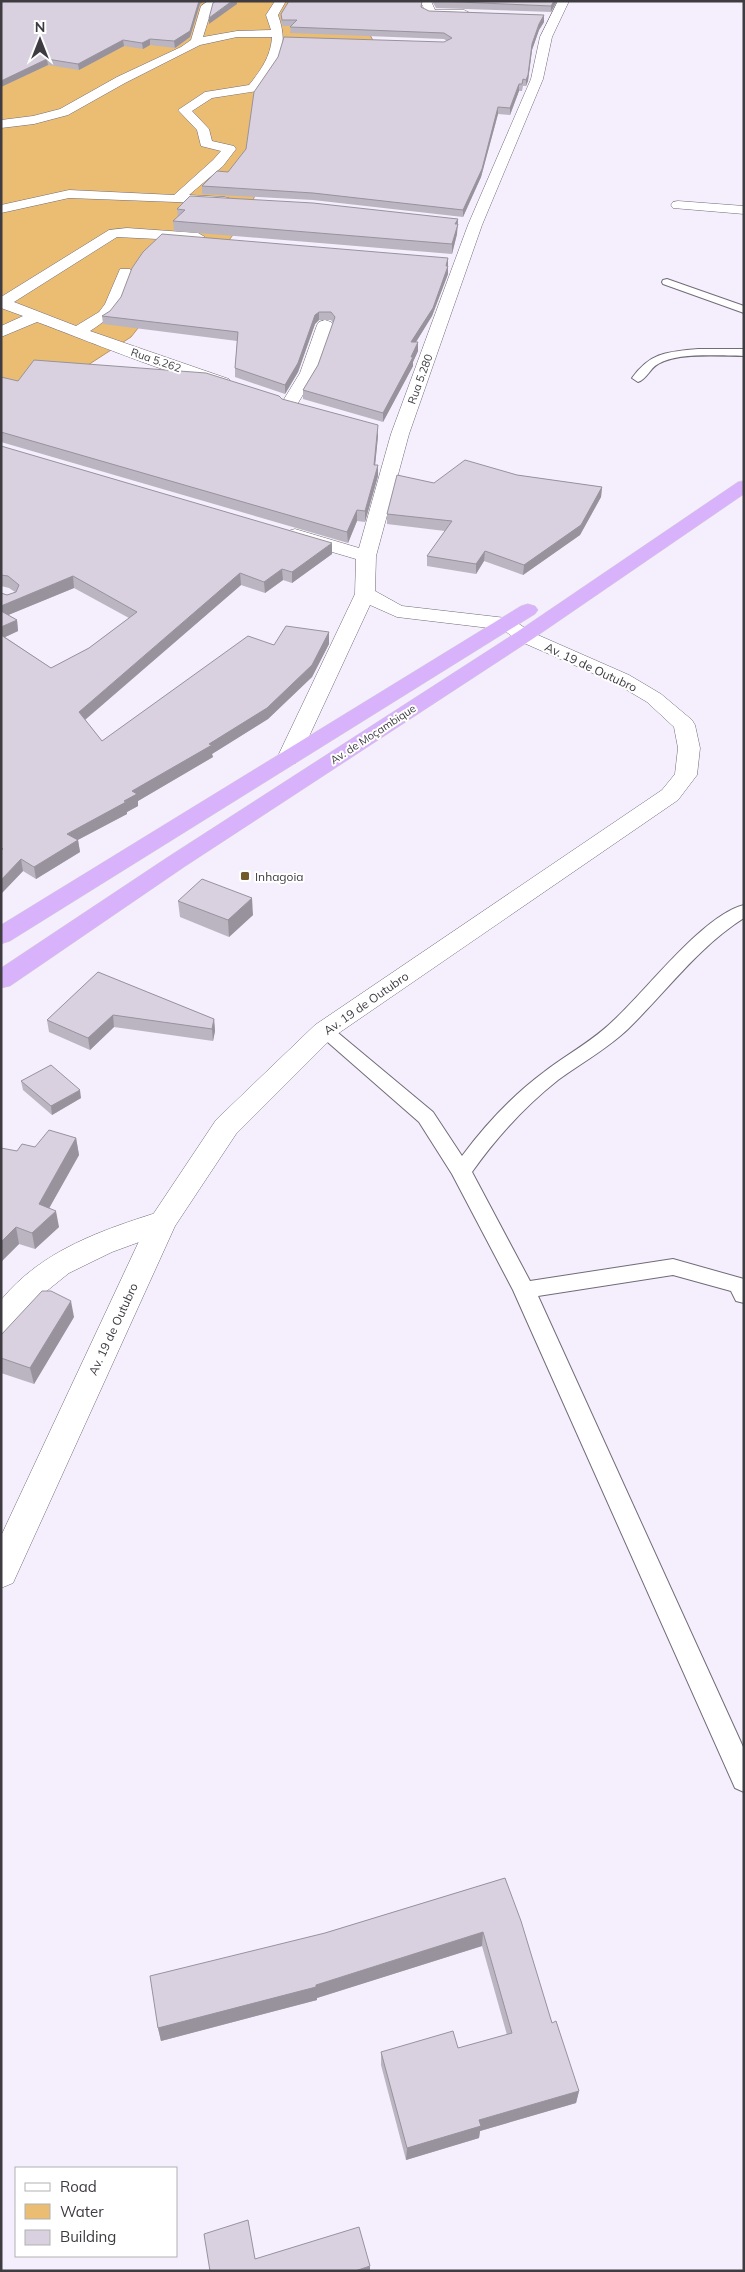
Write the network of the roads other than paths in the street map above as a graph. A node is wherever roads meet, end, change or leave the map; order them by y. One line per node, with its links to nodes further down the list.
1 (217, 1): 12 (street)
2 (281, 1): 10 (street)
3 (426, 1): 5 (street)
4 (564, 1): 8 (street, Rua 5.280)
5 (429, 13): 6 (street); 9 (street)
6 (479, 14)
7 (539, 16): 8 (street)
8 (556, 17): 21 (street, Rua 5.280)
9 (434, 24)
10 (278, 36): 11 (street); 12 (street); 14 (street)
11 (293, 40)
12 (196, 42): 13 (street)
13 (1, 124)
14 (178, 198): 15 (street); 17 (street)
15 (237, 202)
16 (678, 205): 18 (street)
17 (1, 209)
18 (744, 210)
19 (212, 239): 24 (street)
20 (443, 260): 21 (street)
21 (463, 261): 37 (street, Rua 5.280)
22 (125, 272): 29 (street)
23 (667, 282): 25 (lane)
24 (2, 303): 26 (street, Rua 5.262)
25 (744, 310)
26 (36, 316): 28 (street); 29 (street, Rua 5.262)
27 (325, 325): 34 (street)
28 (1, 332)
29 (78, 332): 32 (street, Rua 5.262)
30 (744, 353): 31 (lane)
31 (638, 378)
32 (235, 386)
33 (271, 398): 34 (street)
34 (289, 404): 35 (street)
35 (308, 409)
36 (382, 429): 37 (street)
37 (400, 434): 41 (street, Rua 5.280)
38 (744, 471): 43 (highway, Av. de Moçambique)
39 (744, 486): 43 (highway, Av. de Moçambique)
40 (282, 531): 41 (street)
41 (366, 556): 42 (street, Rua 5.280)
42 (365, 594): 43 (street, Av. 19 de Outubro); 44 (street, Rua 5.280)
43 (515, 630): 44 (highway, Av. de Moçambique); 47 (highway, Av. de Moçambique); 48 (street, Av. 19 de Outubro)
44 (288, 758): 46 (highway, Av. de Moçambique)
45 (744, 910): 49 (lane)
46 (1, 936)
47 (1, 980)
48 (324, 1031): 49 (lane); 50 (street, Av. 19 de Outubro)
49 (461, 1171): 51 (lane)
50 (162, 1222): 53 (street); 54 (street, Av. 19 de Outubro)
51 (524, 1290): 52 (lane); 55 (lane)
52 (744, 1296)
53 (1, 1322)
54 (1, 1573)
55 (744, 1779)

